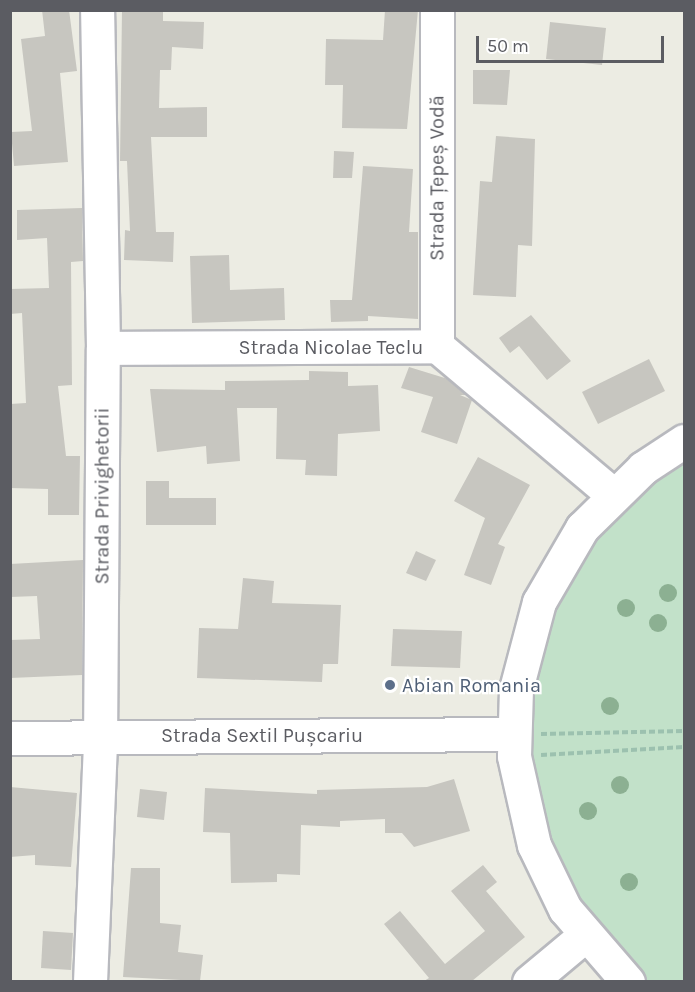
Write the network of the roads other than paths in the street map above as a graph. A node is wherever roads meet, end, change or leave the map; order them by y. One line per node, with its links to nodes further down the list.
1 (97, 10): 4 (street, Strada Privighetorii)
2 (437, 10): 3 (street, Strada Țepeș Vodă)
3 (437, 346): 4 (street, Strada Nicolae Teclu); 6 (street, Strada Nicolae Teclu)
4 (103, 348): 8 (street, Strada Privighetorii)
5 (684, 441): 6 (street)
6 (612, 494): 7 (street)
7 (513, 734): 8 (street, Strada Sextil Pușcariu); 10 (street)
8 (100, 736): 9 (street, Strada Sextil Pușcariu); 11 (street, Strada Privighetorii)
9 (10, 738)
10 (584, 936): 12 (street); 13 (street)
11 (90, 981)
12 (529, 981)
13 (628, 981)

